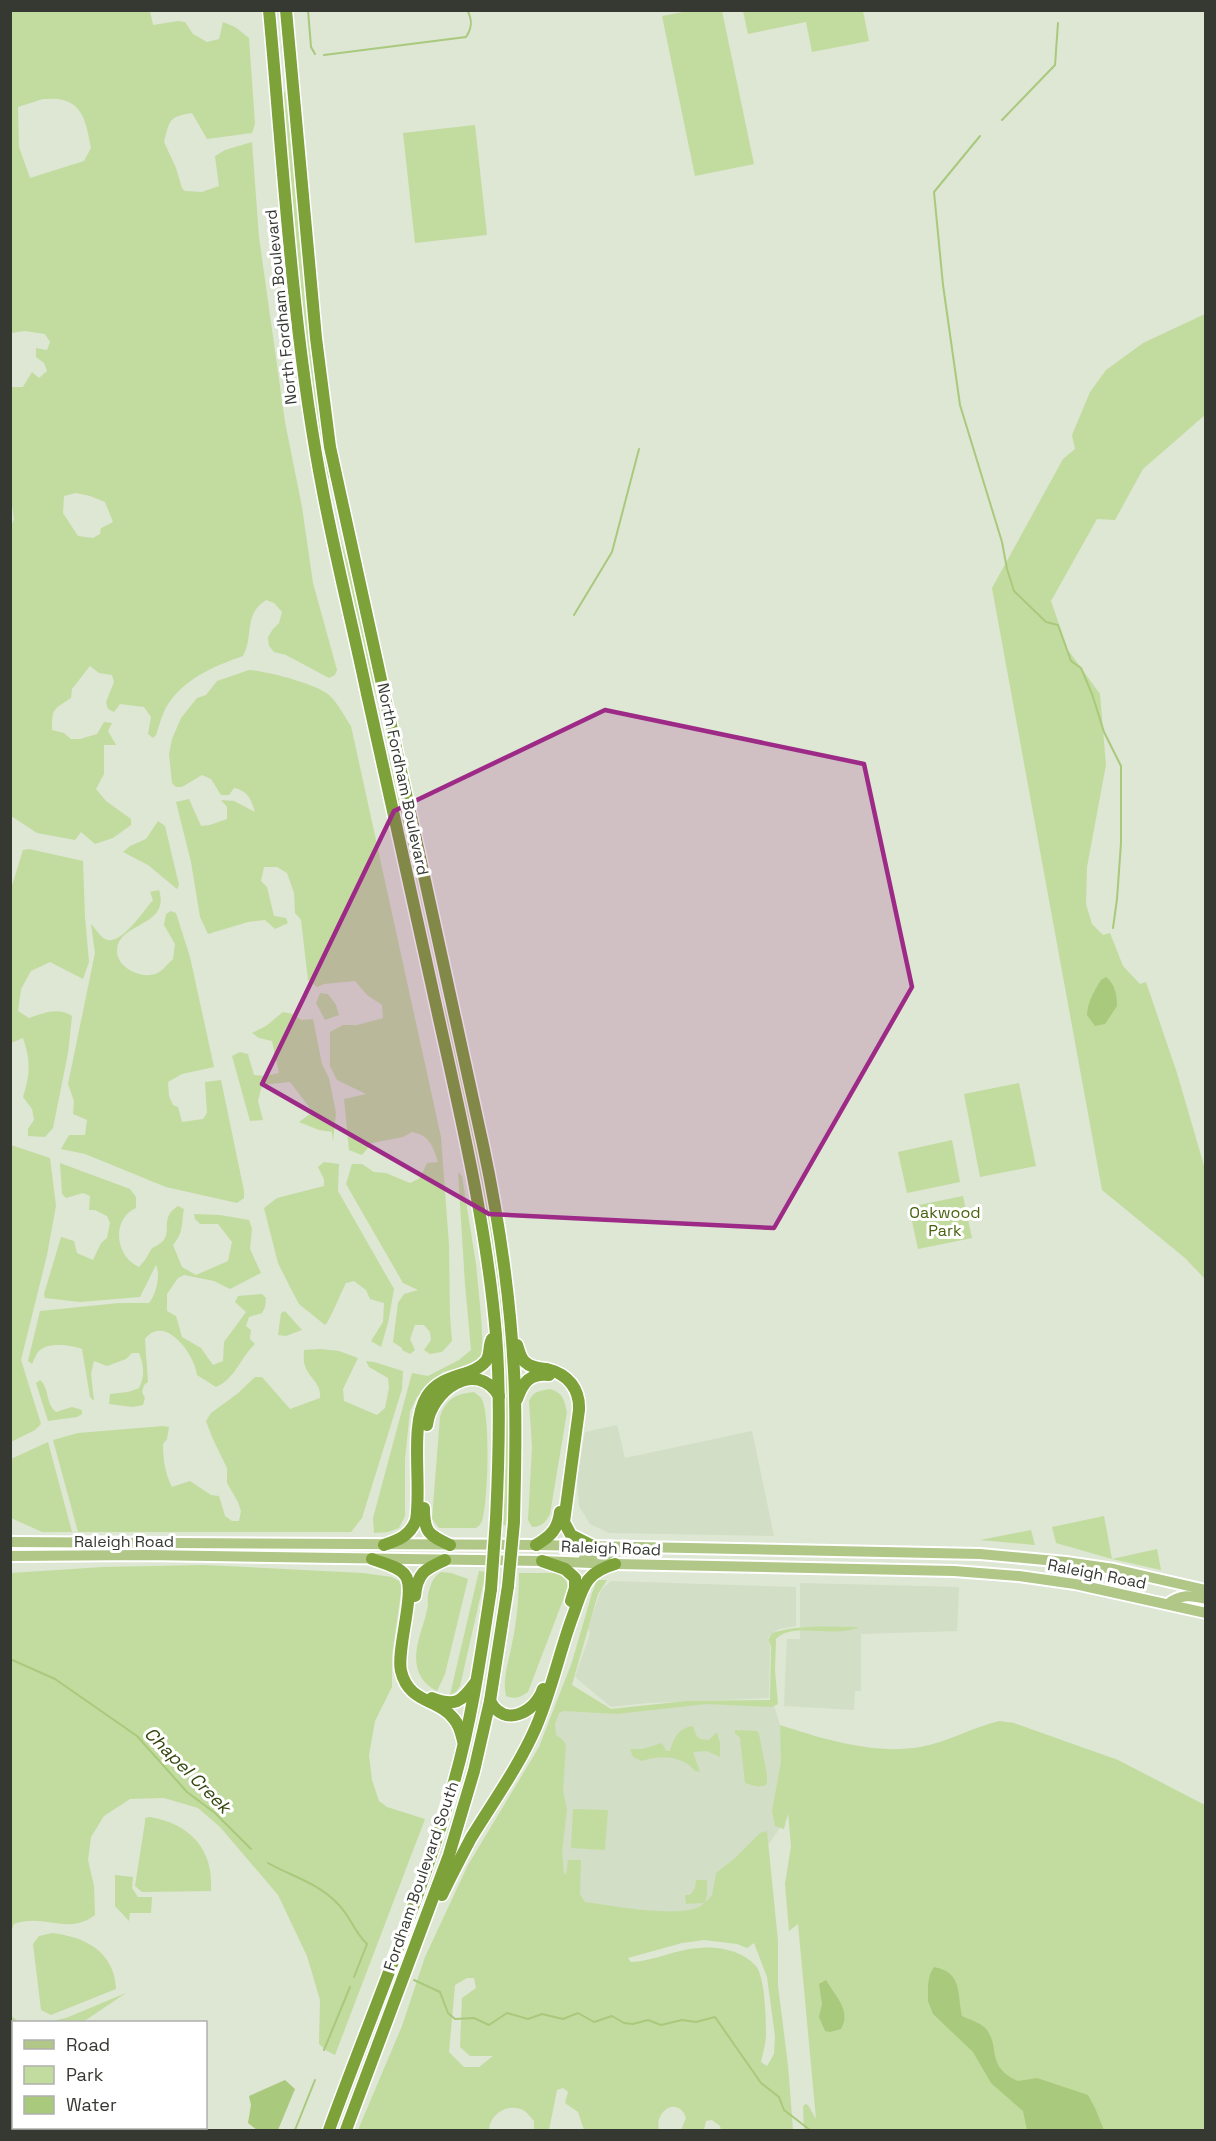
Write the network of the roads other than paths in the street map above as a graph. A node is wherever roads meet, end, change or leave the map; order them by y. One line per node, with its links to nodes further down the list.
1 (269, 10): 3 (highway, North Fordham Boulevard)
2 (286, 10): 4 (highway, North Fordham Boulevard)
3 (322, 487): 4 (highway); 5 (highway, North Fordham Boulevard)
4 (346, 519): 6 (highway, North Fordham Boulevard)
5 (367, 691): 6 (highway); 7 (highway, North Fordham Boulevard)
6 (398, 758): 8 (highway, North Fordham Boulevard)
7 (418, 924): 8 (highway); 10 (highway, North Fordham Boulevard)
8 (452, 1004): 9 (highway, North Fordham Boulevard)
9 (511, 1320): 12 (highway, North Fordham Boulevard); 17 (highway)
10 (496, 1333): 11 (highway, North Fordham Boulevard); 14 (highway)
11 (499, 1396): 15 (highway); 19 (highway, North Fordham Boulevard, bridge)
12 (515, 1403): 16 (highway); 20 (highway, North Fordham Boulevard, bridge)
13 (10, 1542): 14 (main road, Raleigh Road)
14 (384, 1545): 15 (main road, Raleigh Road)
15 (450, 1545): 16 (main road, Raleigh Road)
16 (536, 1545): 17 (main road, Raleigh Road)
17 (595, 1547): 18 (main road, Raleigh Road)
18 (614, 1547): 24 (main road); 26 (main road, Raleigh Road)
19 (494, 1554): 30 (highway, Fordham Boulevard South, bridge)
20 (510, 1554): 31 (highway, Fordham Boulevard South, bridge)
21 (10, 1556): 22 (main road, Raleigh Road)
22 (372, 1559): 23 (main road, Raleigh Road); 32 (highway)
23 (445, 1560): 24 (main road, Raleigh Road); 30 (highway)
24 (542, 1561): 25 (main road, Raleigh Road); 31 (highway)
25 (615, 1564): 28 (main road, Raleigh Road); 33 (highway)
26 (1206, 1590)
27 (1206, 1599): 28 (main road)
28 (1168, 1604): 29 (main road, Raleigh Road)
29 (1206, 1613)
30 (477, 1680): 32 (highway, Fordham Boulevard South)
31 (490, 1701): 33 (highway, Fordham Boulevard South)
32 (464, 1745): 34 (highway, Fordham Boulevard South)
33 (418, 1942): 35 (highway, Fordham Boulevard South)
34 (328, 2130)
35 (346, 2130)

